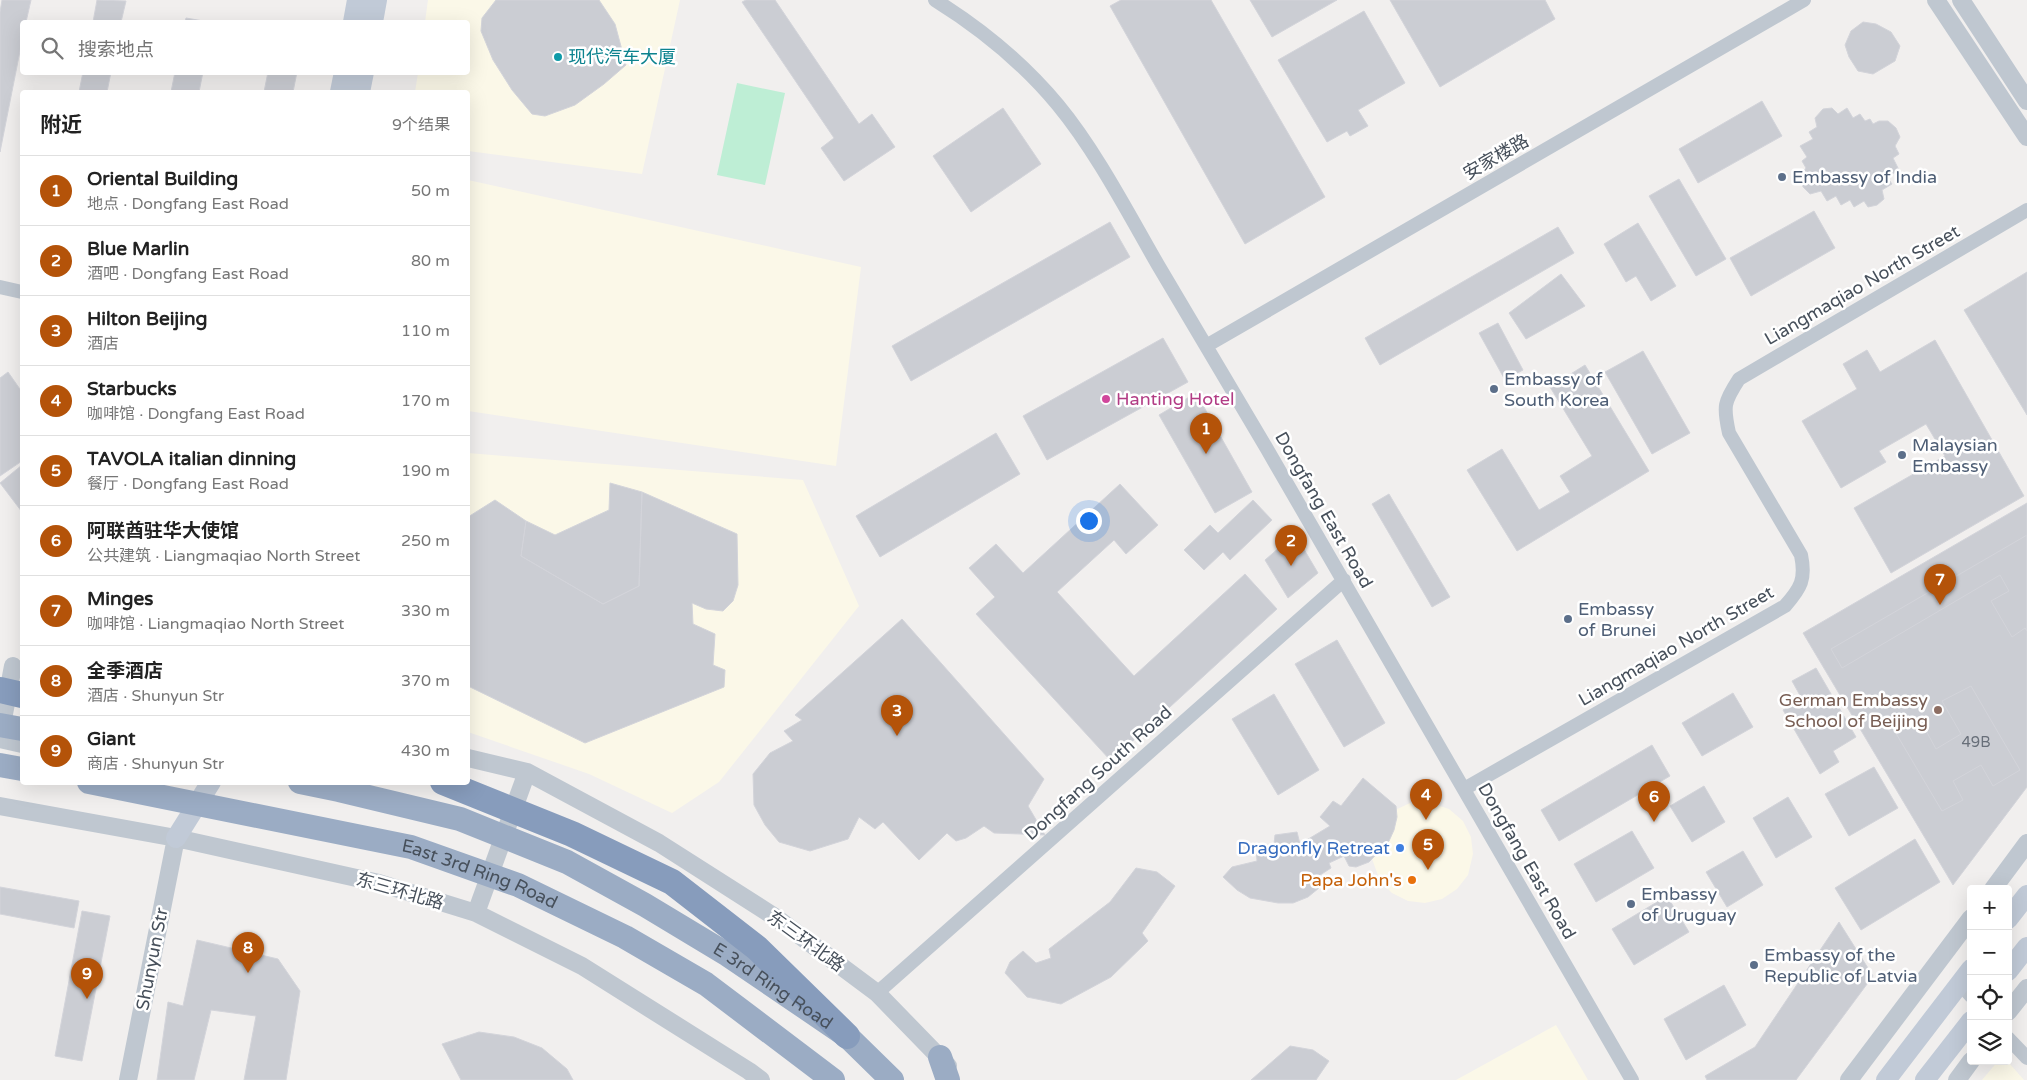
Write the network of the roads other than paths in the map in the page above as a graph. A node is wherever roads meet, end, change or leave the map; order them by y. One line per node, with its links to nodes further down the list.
1 (357, 0): 7 (main road)
2 (377, 0): 8 (main road)
3 (935, 0): 18 (street, Dongfang East Road)
4 (1804, 0): 18 (street, 安家楼路)
5 (1936, 0): 14 (street)
6 (1961, 0): 13 (street)
7 (353, 20)
8 (373, 20)
9 (343, 75): 11 (main road)
10 (363, 75): 12 (main road)
11 (340, 90)
12 (360, 90)
13 (2027, 101)
14 (2027, 138)
15 (2027, 210): 37 (street, Liangmaqiao North Street)
16 (0, 287): 17 (street)
17 (20, 292)
18 (1206, 346): 19 (street, Dongfang East Road)
19 (1344, 580): 37 (street, Dongfang East Road); 50 (street, Dongfang South Road)
20 (12, 666): 25 (street)
21 (0, 690): 22 (highway)
22 (20, 695)
23 (0, 725): 24 (highway)
24 (20, 730)
25 (0, 735)
26 (0, 739): 27 (street)
27 (20, 744)
28 (470, 758): 31 (street, 东三环北路)
29 (0, 765): 30 (highway)
30 (20, 769)
31 (528, 772): 43 (street); 50 (street, 东三环北路)
32 (104, 785): 58 (highway, East 3rd Ring Road)
33 (198, 785): 39 (main road)
34 (209, 785): 39 (main road)
35 (315, 785): 53 (highway, E 3rd Ring Road)
36 (450, 785): 53 (highway)
37 (1464, 789): 64 (street, Dongfang East Road)
38 (0, 806): 39 (street, 东三环北路)
39 (176, 838): 43 (street, 东三环北路); 59 (street, Shunyun Str)
40 (2027, 843): 41 (street)
41 (1996, 885)
42 (2027, 895): 44 (main road)
43 (476, 913): 60 (street, 东三环北路)
44 (2012, 914)
45 (1967, 923): 65 (street)
46 (2027, 946): 47 (main road)
47 (2012, 967)
48 (1967, 983): 66 (main road)
49 (2027, 988): 51 (street)
50 (877, 993): 55 (street, 东三环北路)
51 (2012, 1007)
52 (1967, 1026): 67 (main road)
53 (847, 1036): 61 (highway, E 3rd Ring Road)
54 (2012, 1042): 56 (street)
55 (940, 1057): 62 (highway); 63 (street, 东三环北路)
56 (2027, 1058)
57 (1968, 1065): 68 (street)
58 (830, 1078)
59 (128, 1080)
60 (761, 1080)
61 (892, 1080)
62 (948, 1080)
63 (959, 1080)
64 (1632, 1080)
65 (1849, 1080)
66 (1886, 1080)
67 (1925, 1080)
68 (1957, 1080)

